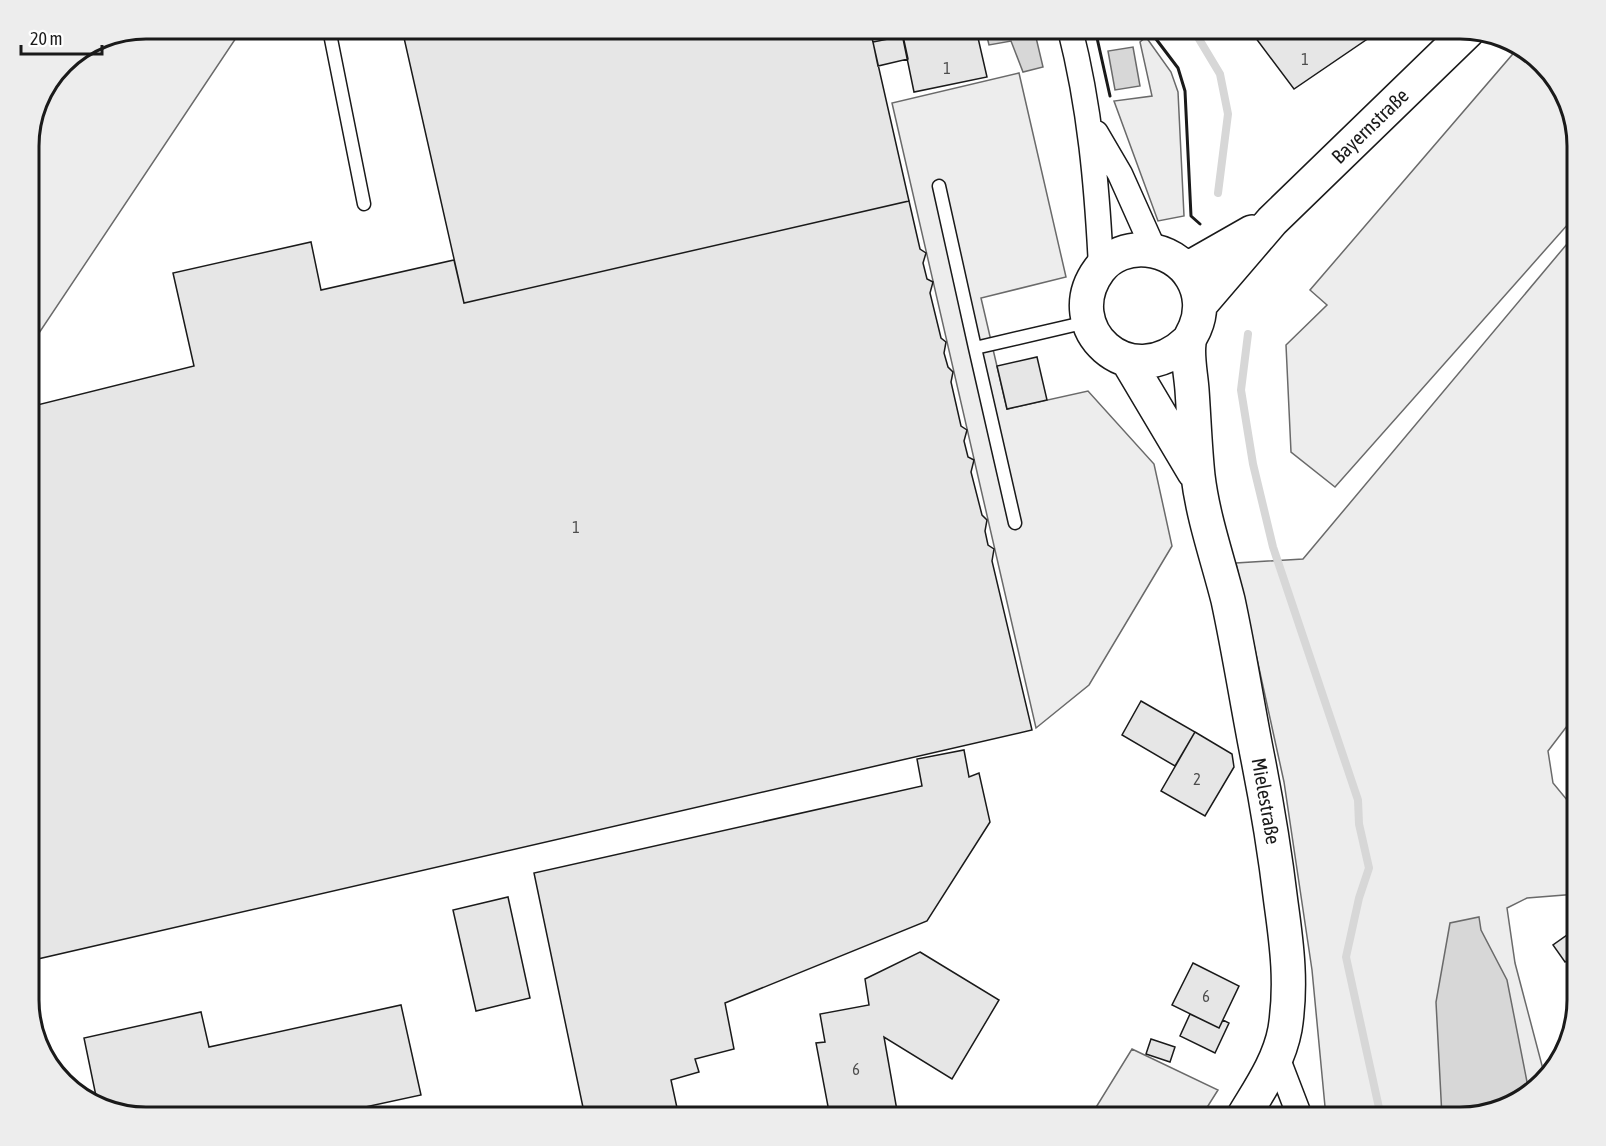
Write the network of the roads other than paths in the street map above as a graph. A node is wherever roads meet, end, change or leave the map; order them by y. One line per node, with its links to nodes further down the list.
1 (331, 39): 6 (lane)
2 (1072, 39): 4 (street)
3 (1460, 39): 7 (street, Bayernstraße)
4 (1089, 120): 8 (street); 9 (street)
5 (939, 186): 14 (lane)
6 (364, 204)
7 (1272, 221): 10 (street, Bayernstraße); 11 (street, Bayernstraße)
8 (1154, 250): 9 (street); 10 (street)
9 (1101, 267): 12 (street)
10 (1186, 269): 11 (street)
11 (1200, 304): 13 (street, Mielestraße)
12 (1088, 321): 14 (lane); 15 (street, Mielestraße)
13 (1188, 340): 15 (street, Mielestraße); 16 (street, Mielestraße)
14 (975, 348): 17 (lane)
15 (1128, 361): 16 (street, Mielestraße)
16 (1199, 480): 18 (street, Mielestraße)
17 (1015, 523)
18 (1277, 1057): 19 (street, Mielestraße); 20 (street)
19 (1249, 1107)
20 (1296, 1107)

